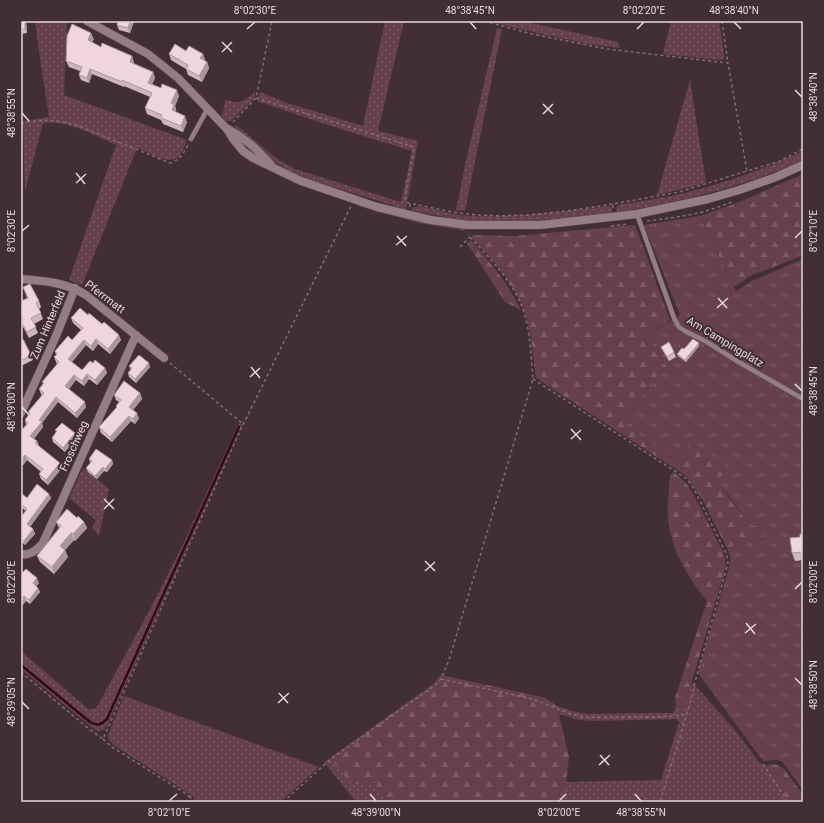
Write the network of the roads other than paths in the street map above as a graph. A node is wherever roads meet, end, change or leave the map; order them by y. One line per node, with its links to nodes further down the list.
1 (87, 21): 2 (street)
2 (208, 108): 3 (lane); 5 (street)
3 (191, 139)
4 (803, 165): 5 (street)
5 (637, 214): 10 (lane, Am Campingplatz)
6 (21, 279): 7 (street, Pferrmatt)
7 (75, 288): 8 (street, Pferrmatt); 11 (street, Zum Hinterfeld)
8 (136, 335): 9 (street, Pferrmatt); 12 (street, Froschweg)
9 (164, 358)
10 (803, 399)
11 (21, 413)
12 (21, 554)

